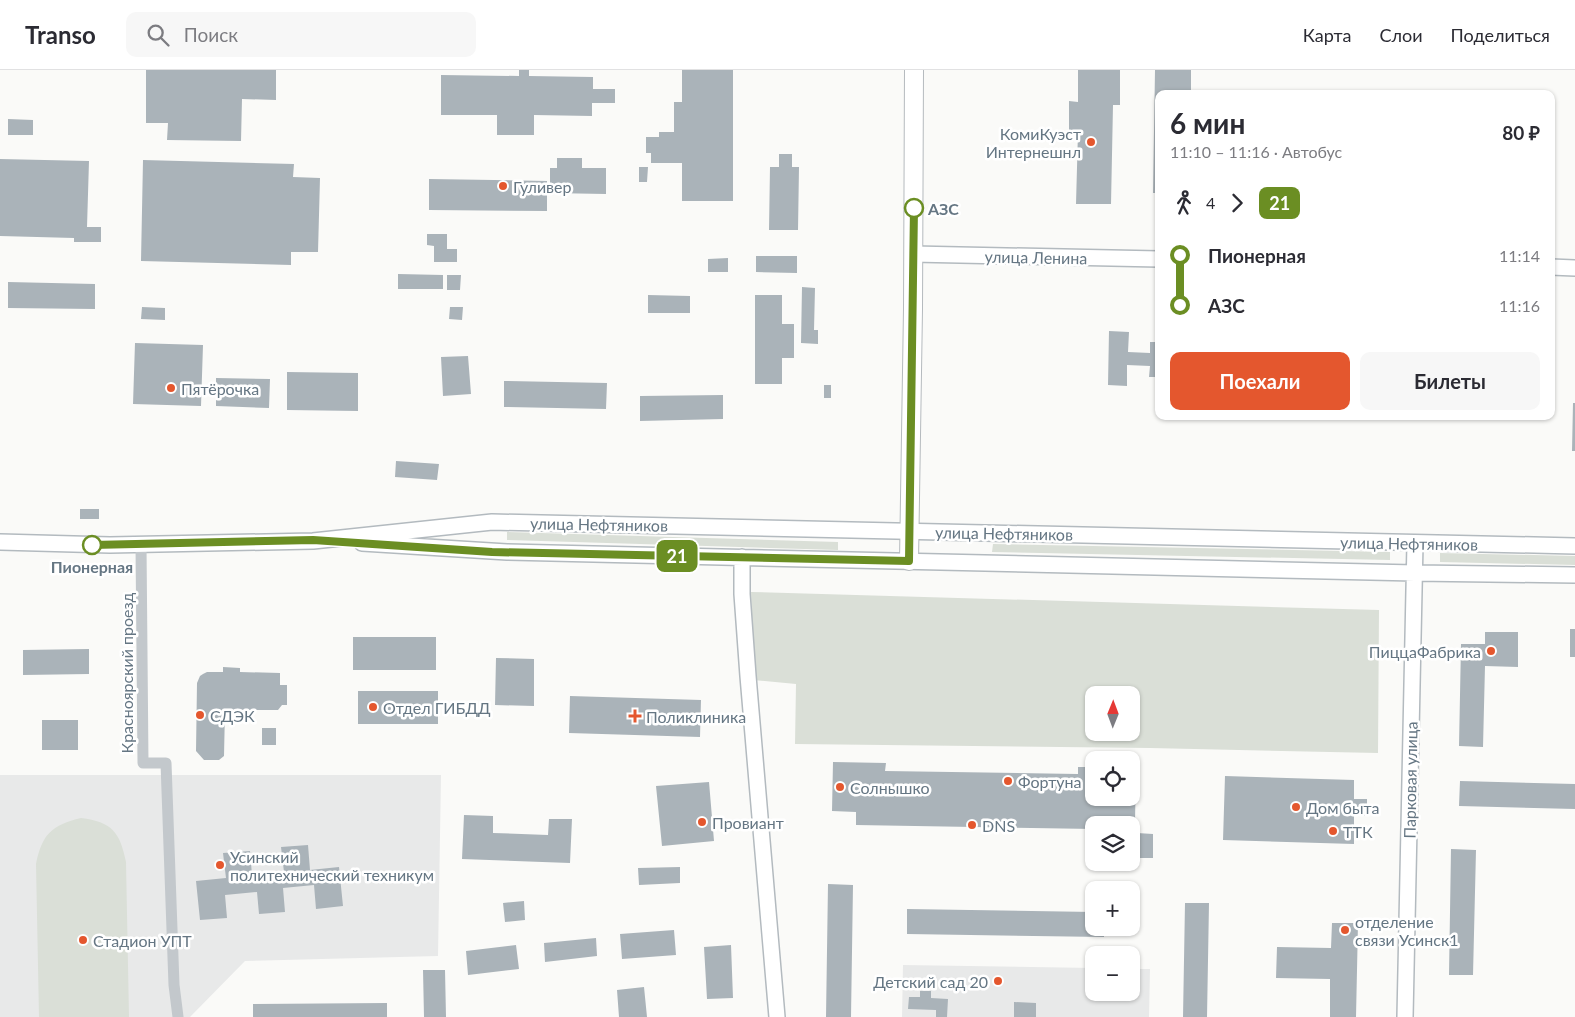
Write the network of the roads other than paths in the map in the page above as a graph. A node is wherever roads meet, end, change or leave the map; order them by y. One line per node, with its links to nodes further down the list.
1 (914, 70): 2 (main road)
2 (914, 254): 3 (main road, улица Ленина); 6 (main road)
3 (1155, 259)
4 (1555, 267): 5 (main road)
5 (1575, 268)
6 (910, 531): 7 (main road, улица Нефтяников); 9 (main road, улица Нефтяников); 13 (main road)
7 (313, 540): 10 (main road, улица Нефтяников); 12 (main road, улица Нефтяников)
8 (0, 542): 10 (main road, улица Нефтяников)
9 (1415, 543): 11 (main road, улица Нефтяников); 14 (main road, Парковая улица)
10 (141, 545): 16 (street, Красноярский проезд)
11 (1575, 546)
12 (742, 558): 13 (main road, улица Нефтяников); 17 (main road)
13 (909, 561): 14 (main road, улица Нефтяников)
14 (1415, 573): 15 (main road, улица Нефтяников); 18 (main road, Парковая улица)
15 (1575, 575)
16 (178, 1017)
17 (777, 1017)
18 (1405, 1017)

